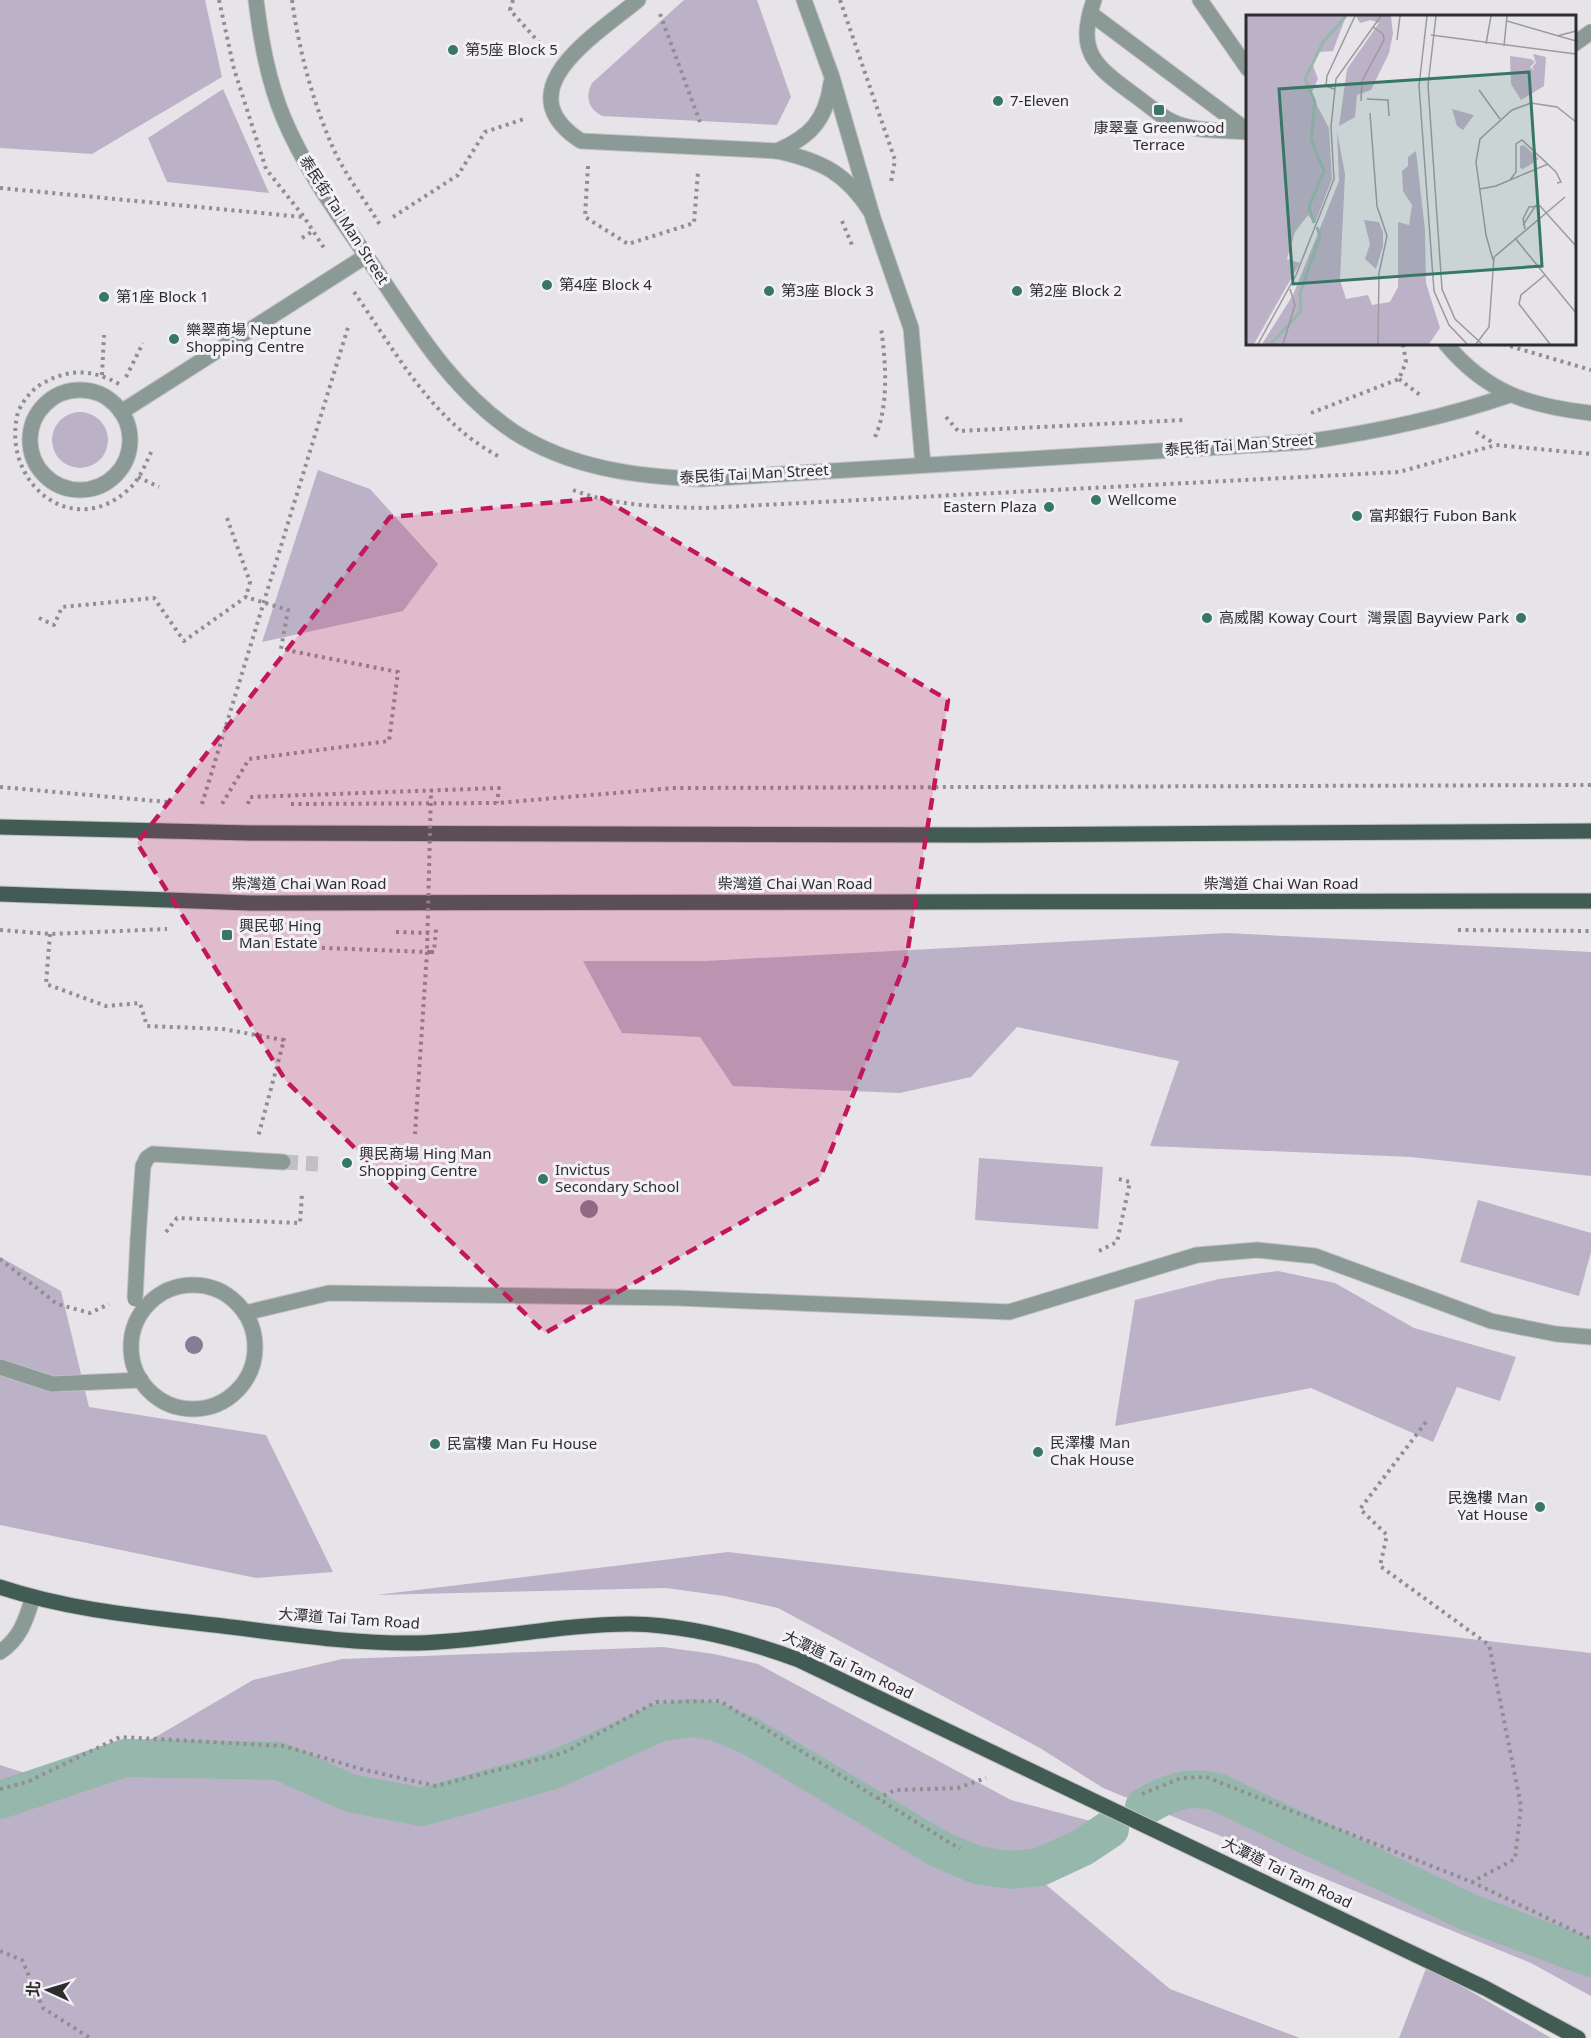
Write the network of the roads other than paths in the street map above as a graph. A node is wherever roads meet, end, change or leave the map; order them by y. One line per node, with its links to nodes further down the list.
1 (256, 0): 14 (street, 泰民街 Tai Man Street)
2 (638, 0): 12 (street)
3 (804, 0): 9 (street)
4 (1200, 0): 8 (street)
5 (1092, 7): 10 (street); 11 (street)
6 (1591, 32): 7 (street)
7 (1576, 43)
8 (1246, 66)
9 (832, 77): 12 (street); 13 (street)
10 (1246, 129)
11 (1246, 131)
12 (777, 151): 13 (street)
13 (871, 212): 19 (street)
14 (366, 256): 17 (street); 19 (street, 泰民街 Tai Man Street)
15 (1447, 345): 16 (street)
16 (1510, 395): 18 (street); 19 (street, 泰民街 Tai Man Street)
17 (121, 412): 17 (street)
18 (1591, 412)
19 (923, 465)
20 (0, 827): 21 (main road)
21 (1591, 831)
22 (0, 894): 23 (main road, 柴灣道 Chai Wan Road)
23 (1591, 901)
24 (283, 1162): 26 (street, bridge)
25 (245, 1313): 26 (street); 27 (street); 29 (street)
26 (132, 1334): 29 (street)
27 (1591, 1337)
28 (0, 1367): 29 (street)
29 (141, 1380)
30 (0, 1587): 31 (main road, 大潭道 Tai Tam Road)
31 (33, 1597): 32 (street); 33 (main road, 大潭道 Tai Tam Road)
32 (0, 1652)
33 (1578, 2038)

